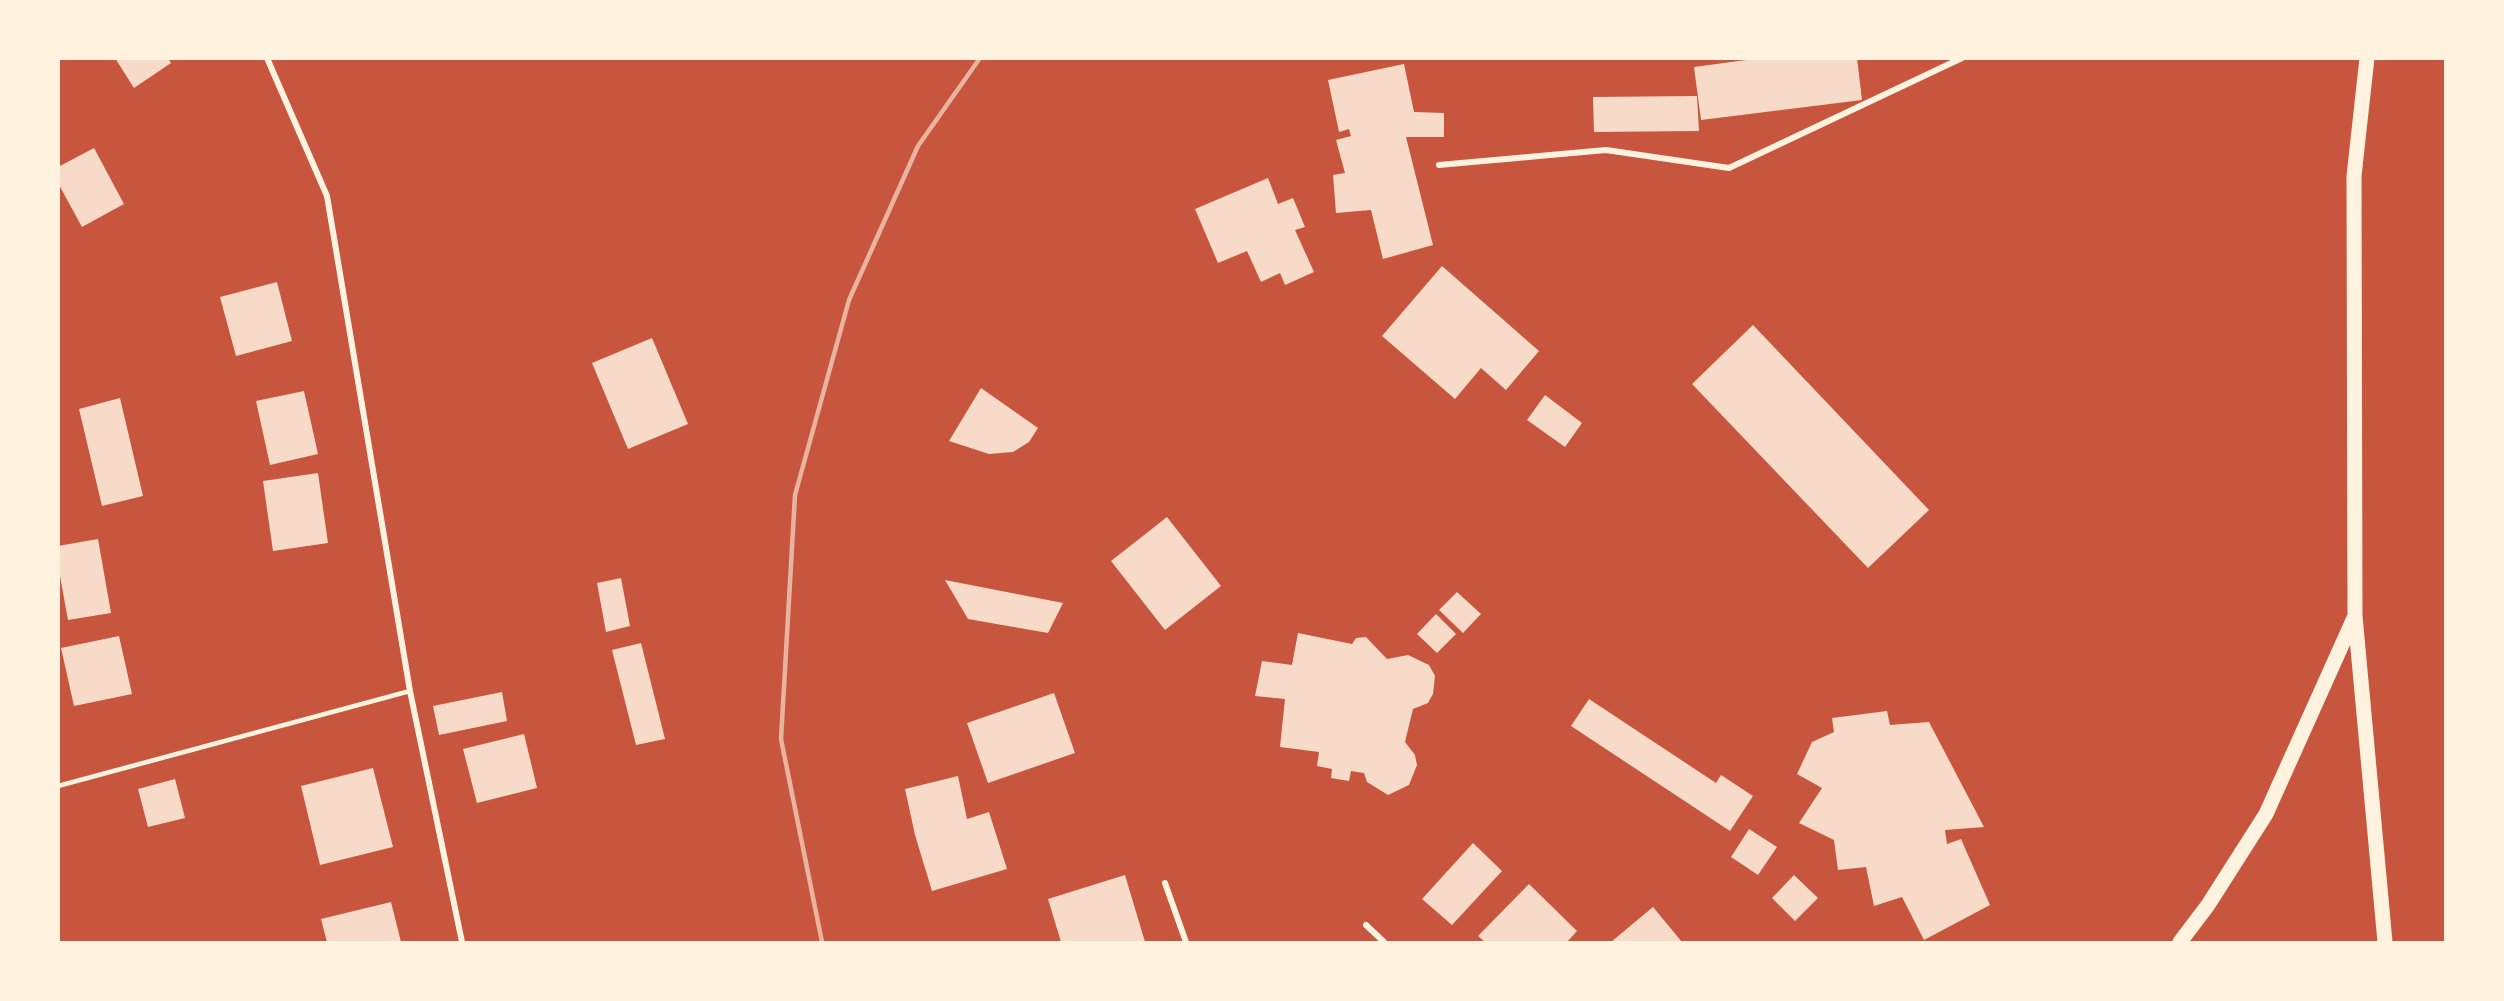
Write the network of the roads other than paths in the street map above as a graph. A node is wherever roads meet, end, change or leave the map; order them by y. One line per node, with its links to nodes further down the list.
1 (267, 58): 6 (street)
2 (1962, 58): 4 (street)
3 (2367, 58): 5 (main road)
4 (1439, 165)
5 (2355, 616): 13 (main road); 14 (main road)
6 (410, 691): 7 (lane); 10 (street)
7 (58, 786)
8 (1165, 883): 11 (street)
9 (1366, 925): 12 (street)
10 (462, 942)
11 (1186, 942)
12 (1384, 942)
13 (2180, 942)
14 (2385, 942)

